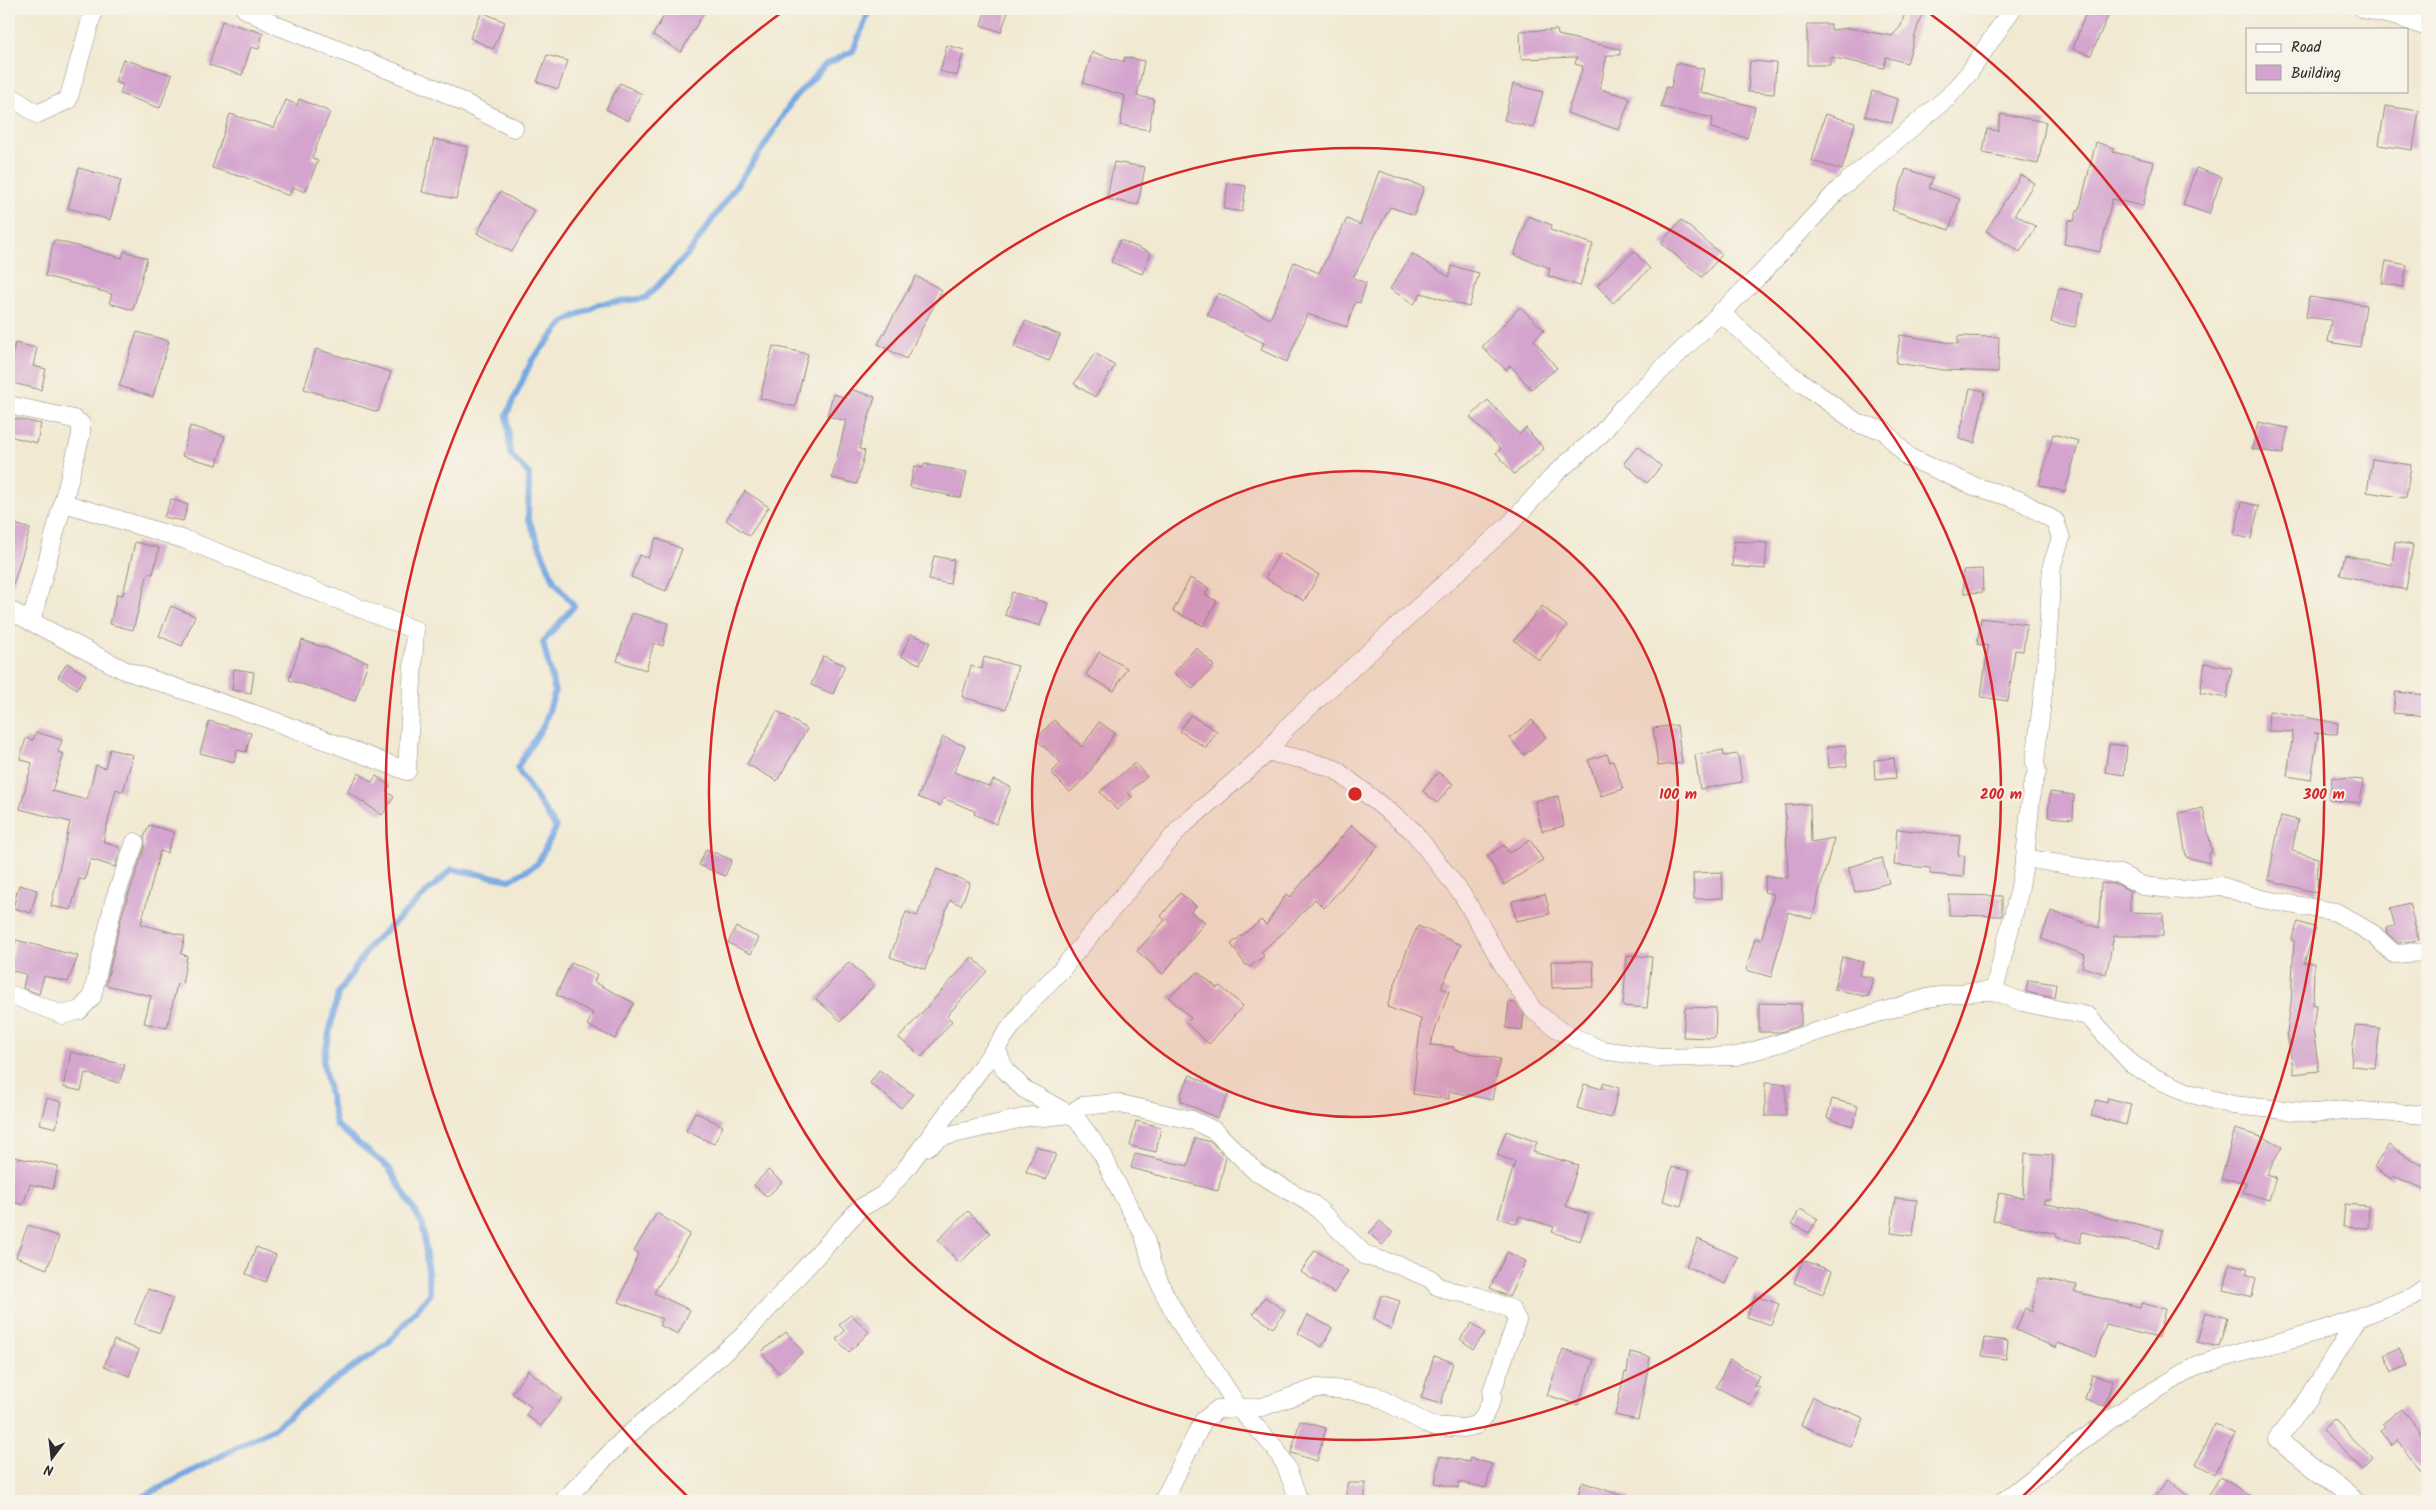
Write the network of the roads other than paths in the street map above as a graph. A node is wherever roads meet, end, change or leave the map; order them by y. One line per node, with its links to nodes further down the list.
1 (94, 9): 6 (street)
2 (245, 9): 7 (street)
3 (2012, 9): 8 (street)
4 (2363, 9): 5 (street)
5 (2427, 27)
6 (9, 95)
7 (514, 128)
8 (1720, 312): 13 (street); 15 (street)
9 (9, 405): 10 (street)
10 (64, 502): 12 (street); 12 (street)
11 (9, 610): 12 (street)
12 (31, 622)
13 (1268, 752): 17 (street); 19 (street)
14 (135, 842): 18 (street)
15 (2025, 858): 16 (street); 17 (street)
16 (2427, 952)
17 (1994, 991): 21 (street)
18 (9, 994)
19 (996, 1048): 20 (street); 22 (street)
20 (1070, 1114): 22 (street); 25 (street); 25 (street)
21 (2427, 1115)
22 (918, 1152): 26 (street)
23 (2427, 1288): 24 (street)
24 (2358, 1318): 29 (street); 30 (street)
25 (1238, 1406): 27 (street); 28 (street)
26 (563, 1501)
27 (1163, 1501)
28 (1299, 1501)
29 (2004, 1501)
30 (2356, 1501)

